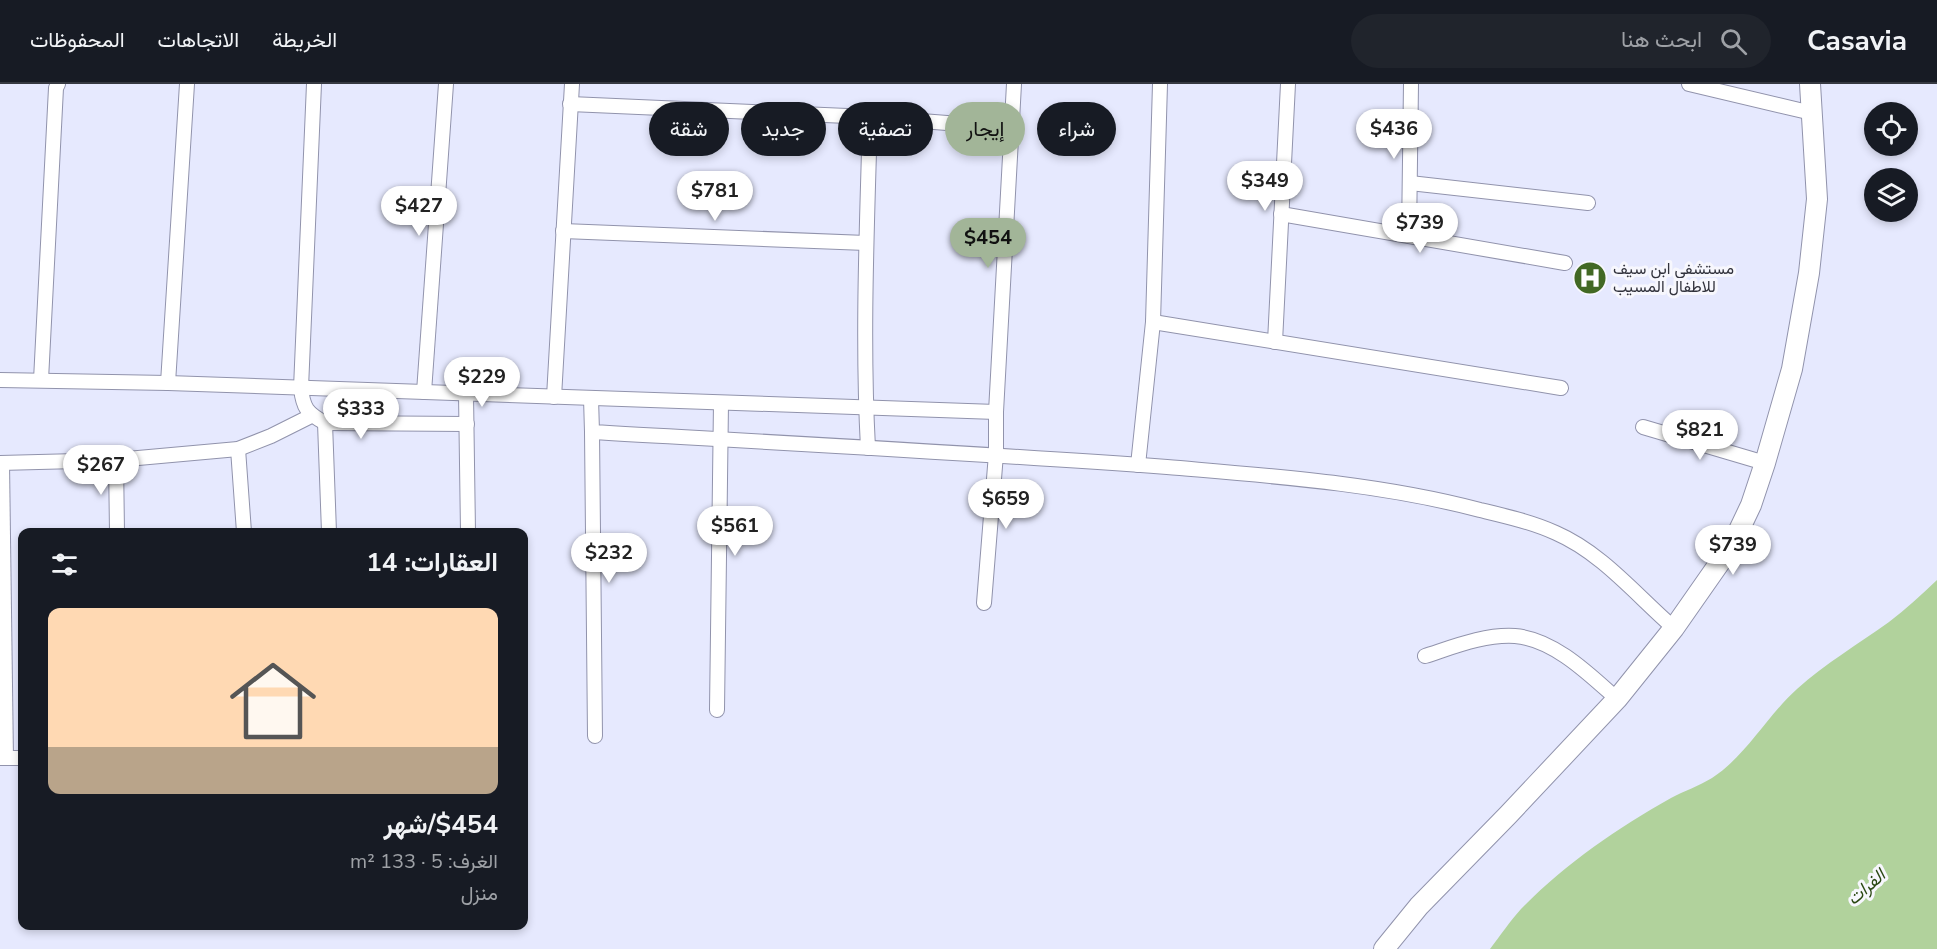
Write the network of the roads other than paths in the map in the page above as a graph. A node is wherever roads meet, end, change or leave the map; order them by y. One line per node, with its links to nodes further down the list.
1 (58, 84): 28 (street)
2 (187, 84): 29 (street)
3 (314, 84): 30 (street)
4 (446, 84): 32 (street)
5 (572, 84): 13 (street)
6 (1014, 84): 12 (street)
7 (1160, 84): 25 (street)
8 (1287, 84): 20 (street)
9 (1411, 84): 18 (street)
10 (1689, 84): 14 (street)
11 (1810, 84): 14 (street)
12 (1013, 102)
13 (570, 104): 15 (street); 21 (street)
14 (1812, 113): 50 (street)
15 (838, 116)
16 (869, 156): 23 (street)
17 (1010, 156): 38 (street)
18 (1410, 183): 19 (street); 22 (street)
19 (1588, 203)
20 (1281, 214): 22 (street); 26 (street)
21 (563, 231): 23 (street); 34 (street)
22 (1409, 236): 24 (street)
23 (866, 243): 37 (street)
24 (1565, 263)
25 (1153, 322): 26 (street); 51 (street)
26 (1275, 342): 31 (street)
27 (0, 380): 28 (street)
28 (41, 380): 29 (street)
29 (168, 383): 30 (street)
30 (301, 388): 32 (street); 39 (street)
31 (1561, 388)
32 (424, 392): 33 (street)
33 (466, 394): 34 (street); 41 (street)
34 (554, 397): 35 (street)
35 (591, 398): 36 (street); 43 (street)
36 (721, 403): 37 (street); 44 (street)
37 (866, 408): 38 (street); 45 (street)
38 (996, 412): 47 (street)
39 (312, 416): 40 (street); 46 (street)
40 (325, 423): 41 (street); 54 (street)
41 (467, 424): 55 (street)
42 (1643, 427): 50 (street)
43 (592, 432): 44 (street); 61 (street)
44 (722, 439): 45 (street); 60 (street)
45 (868, 448): 47 (street)
46 (238, 449): 48 (street); 53 (street)
47 (996, 454): 51 (street); 56 (street)
48 (116, 460): 49 (street); 52 (street)
49 (1, 463): 62 (street)
50 (1765, 464): 57 (street)
51 (1138, 465): 57 (street)
52 (117, 528)
53 (244, 528)
54 (329, 528)
55 (468, 528)
56 (984, 603)
57 (1674, 628): 59 (street)
58 (1425, 656): 59 (street)
59 (1617, 699): 63 (street)
60 (717, 710)
61 (595, 736)
62 (3, 758)
63 (1384, 949)

